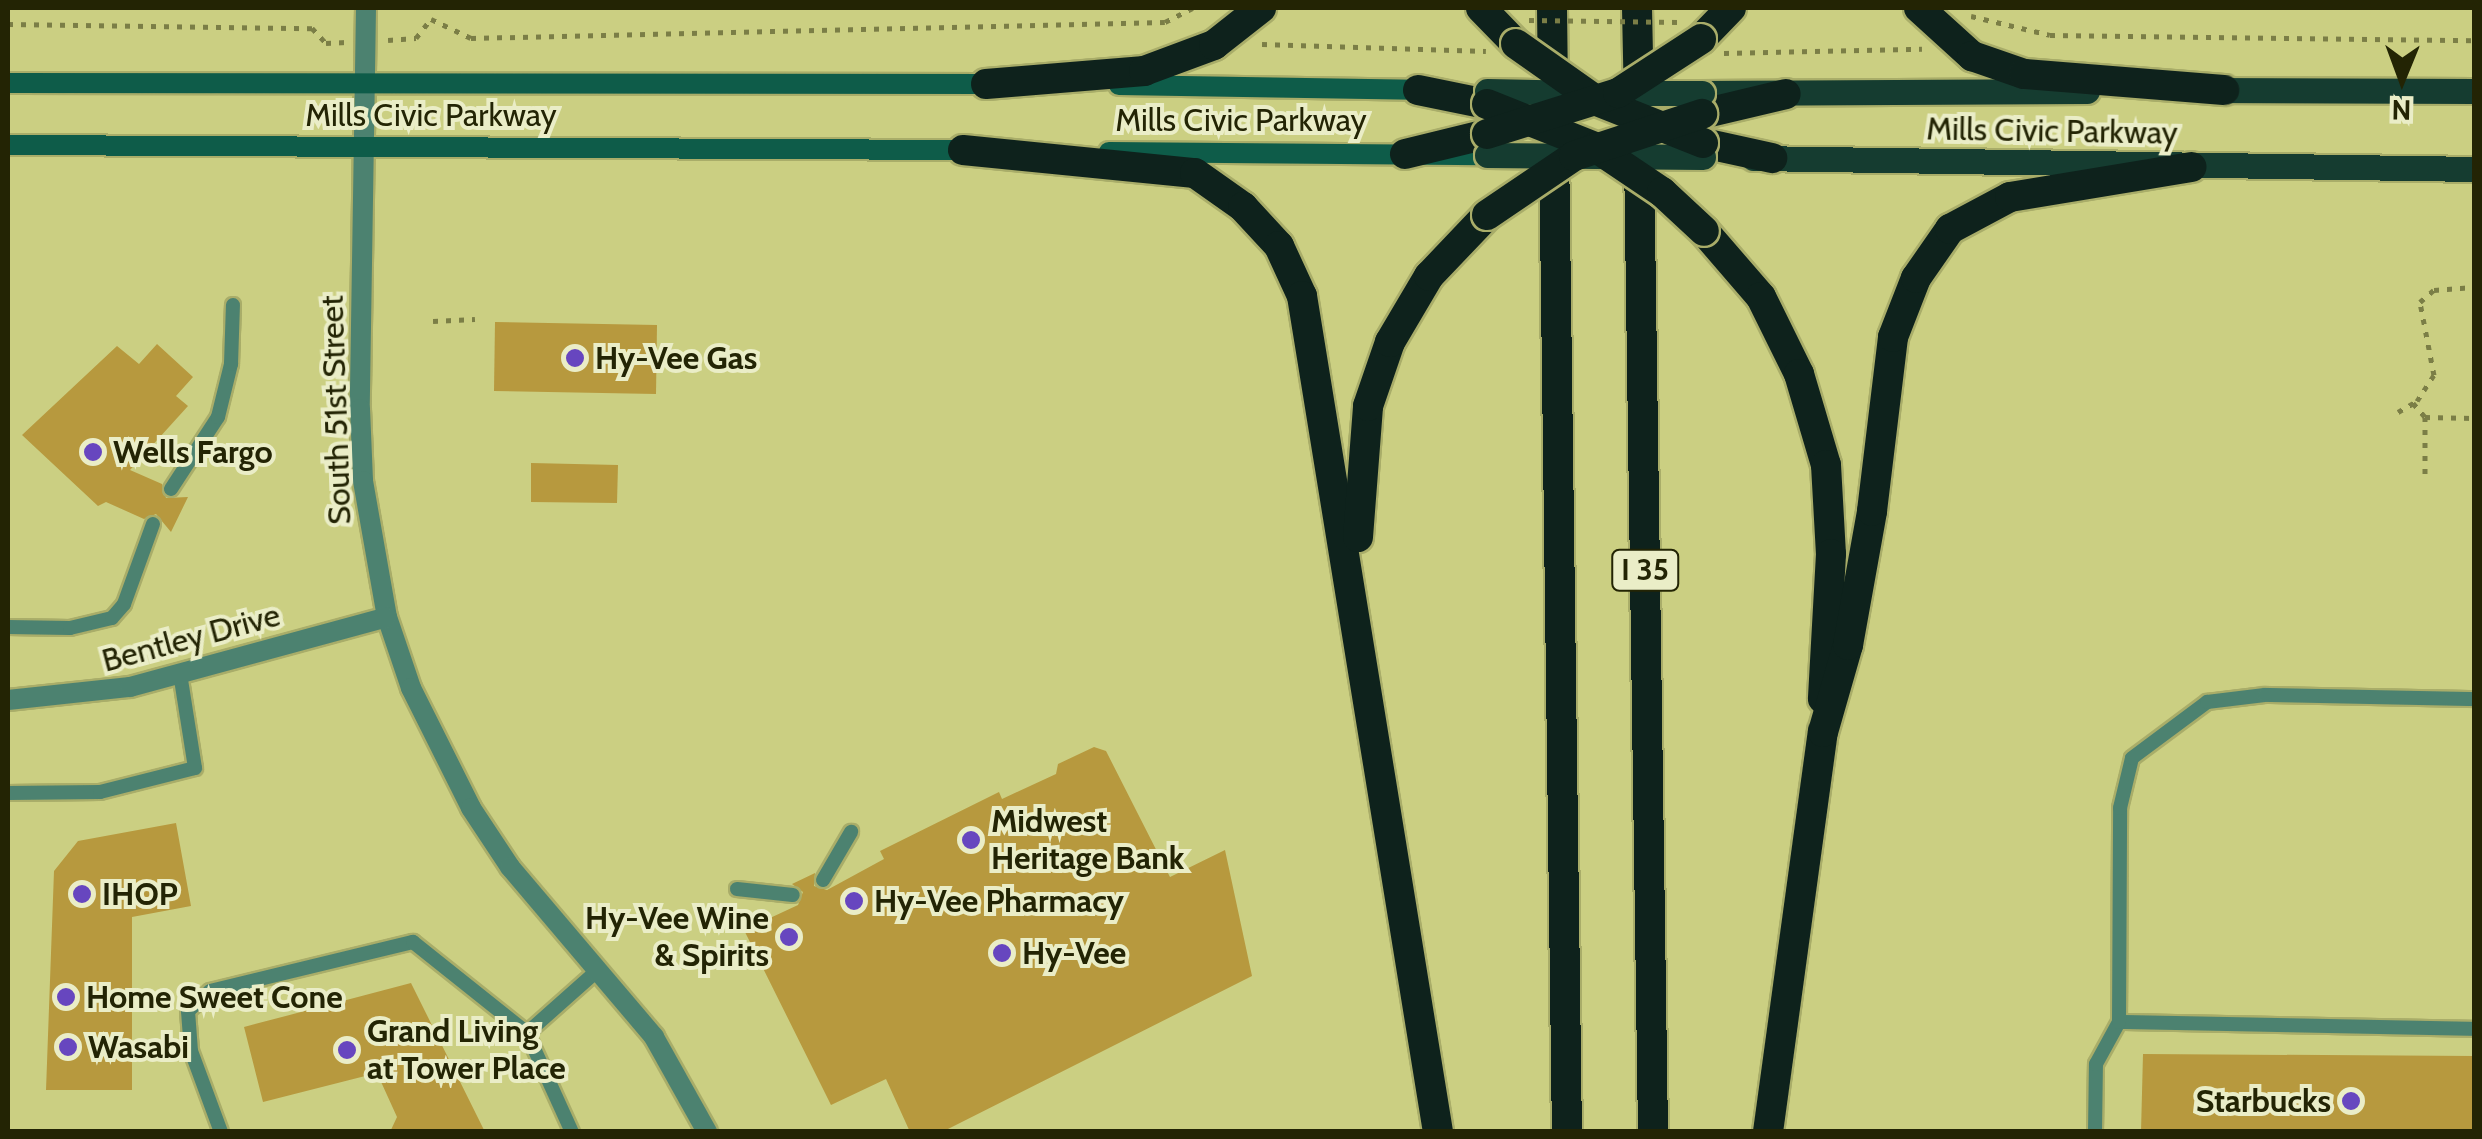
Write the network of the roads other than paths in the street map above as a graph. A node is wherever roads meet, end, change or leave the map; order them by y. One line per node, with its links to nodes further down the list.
1 (366, 8): 10 (street, South 51st Street)
2 (1262, 8): 9 (highway)
3 (1552, 8): 51 (highway)
4 (1637, 8): 52 (highway, I 35)
5 (1730, 8): 15 (highway, bridge)
6 (1919, 8): 12 (highway)
7 (1490, 27): 15 (highway, bridge)
8 (8, 83): 10 (main road, Mills Civic Parkway)
9 (986, 84): 10 (main road, Mills Civic Parkway); 11 (main road, Mills Civic Parkway)
10 (364, 88): 21 (street, South 51st Street)
11 (1418, 90): 16 (highway)
12 (2224, 90): 13 (main road, Mills Civic Parkway); 14 (main road, Mills Civic Parkway)
13 (2474, 91)
14 (1786, 94): 18 (highway)
15 (1600, 95): 16 (main road, bridge); 17 (highway, bridge); 18 (main road, bridge); 19 (highway, bridge)
16 (1487, 121): 17 (highway, bridge); 23 (main road, bridge); 24 (highway)
17 (1535, 121): 23 (highway, bridge)
18 (1703, 127): 19 (highway, bridge); 23 (main road, bridge); 25 (highway)
19 (1657, 128): 23 (highway, bridge)
20 (8, 144): 21 (main road, Mills Civic Parkway)
21 (363, 148): 22 (main road, Mills Civic Parkway); 31 (street, South 51st Street)
22 (963, 150): 24 (main road, Mills Civic Parkway); 32 (highway)
23 (1593, 153): 32 (highway, bridge); 37 (highway, bridge)
24 (1405, 154)
25 (1772, 158): 26 (main road, Mills Civic Parkway)
26 (2192, 167): 27 (main road, Mills Civic Parkway); 37 (highway)
27 (2474, 169)
28 (232, 305): 29 (lane)
29 (171, 489)
30 (154, 524): 33 (lane)
31 (388, 617): 34 (street, Bentley Drive); 43 (street, South 51st Street)
32 (1360, 620): 50 (highway)
33 (8, 627)
34 (180, 674): 35 (street, Bentley Drive); 38 (lane)
35 (8, 700)
36 (2474, 700): 44 (lane)
37 (1823, 732): 53 (highway)
38 (8, 793)
39 (852, 832): 40 (lane)
40 (822, 880)
41 (736, 889): 42 (lane)
42 (793, 895)
43 (599, 969): 46 (lane); 49 (street, South 51st Street)
44 (2119, 1022): 45 (lane); 54 (lane)
45 (2474, 1029)
46 (527, 1033): 47 (lane); 48 (lane)
47 (221, 1132)
48 (572, 1132)
49 (707, 1132)
50 (1438, 1132)
51 (1567, 1132)
52 (1654, 1132)
53 (1768, 1132)
54 (2095, 1132)

